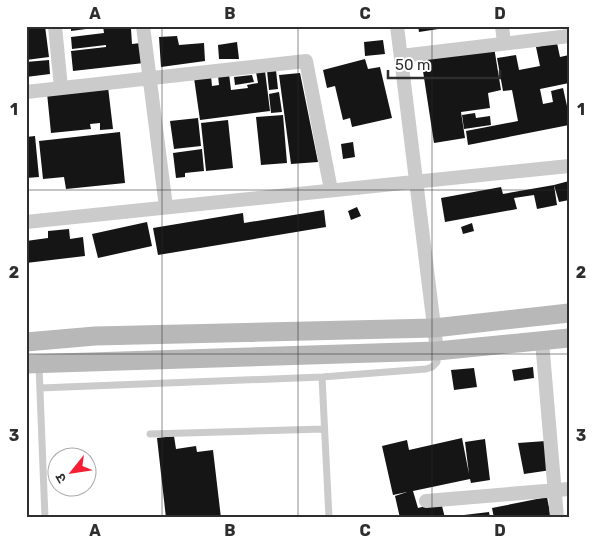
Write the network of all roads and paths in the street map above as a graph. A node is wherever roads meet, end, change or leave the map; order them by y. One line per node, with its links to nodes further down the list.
1 (55, 26): 9 (street)
2 (143, 26): 8 (street)
3 (397, 26): 7 (street)
4 (502, 26): 6 (street)
5 (569, 36): 6 (street)
6 (504, 43): 7 (street)
7 (401, 56): 12 (street)
8 (149, 78): 9 (street); 13 (street); 14 (street)
9 (62, 88): 10 (street)
10 (26, 92)
11 (569, 166): 12 (street)
12 (416, 182): 13 (street); 17 (street)
13 (331, 190): 14 (street)
14 (166, 207): 15 (street)
15 (26, 222)
16 (569, 313): 17 (main road)
17 (434, 328): 20 (main road); 21 (street)
18 (569, 338): 19 (main road)
19 (542, 341): 21 (main road); 28 (street)
20 (26, 342)
21 (437, 351): 22 (main road); 23 (lane)
22 (33, 364): 24 (lane)
23 (322, 377): 24 (lane); 25 (lane)
24 (40, 388): 30 (lane)
25 (324, 429): 26 (lane); 31 (lane)
26 (150, 434)
27 (569, 489): 28 (street)
28 (554, 490): 29 (street); 32 (street)
29 (426, 501)
30 (45, 518)
31 (329, 518)
32 (557, 518)

